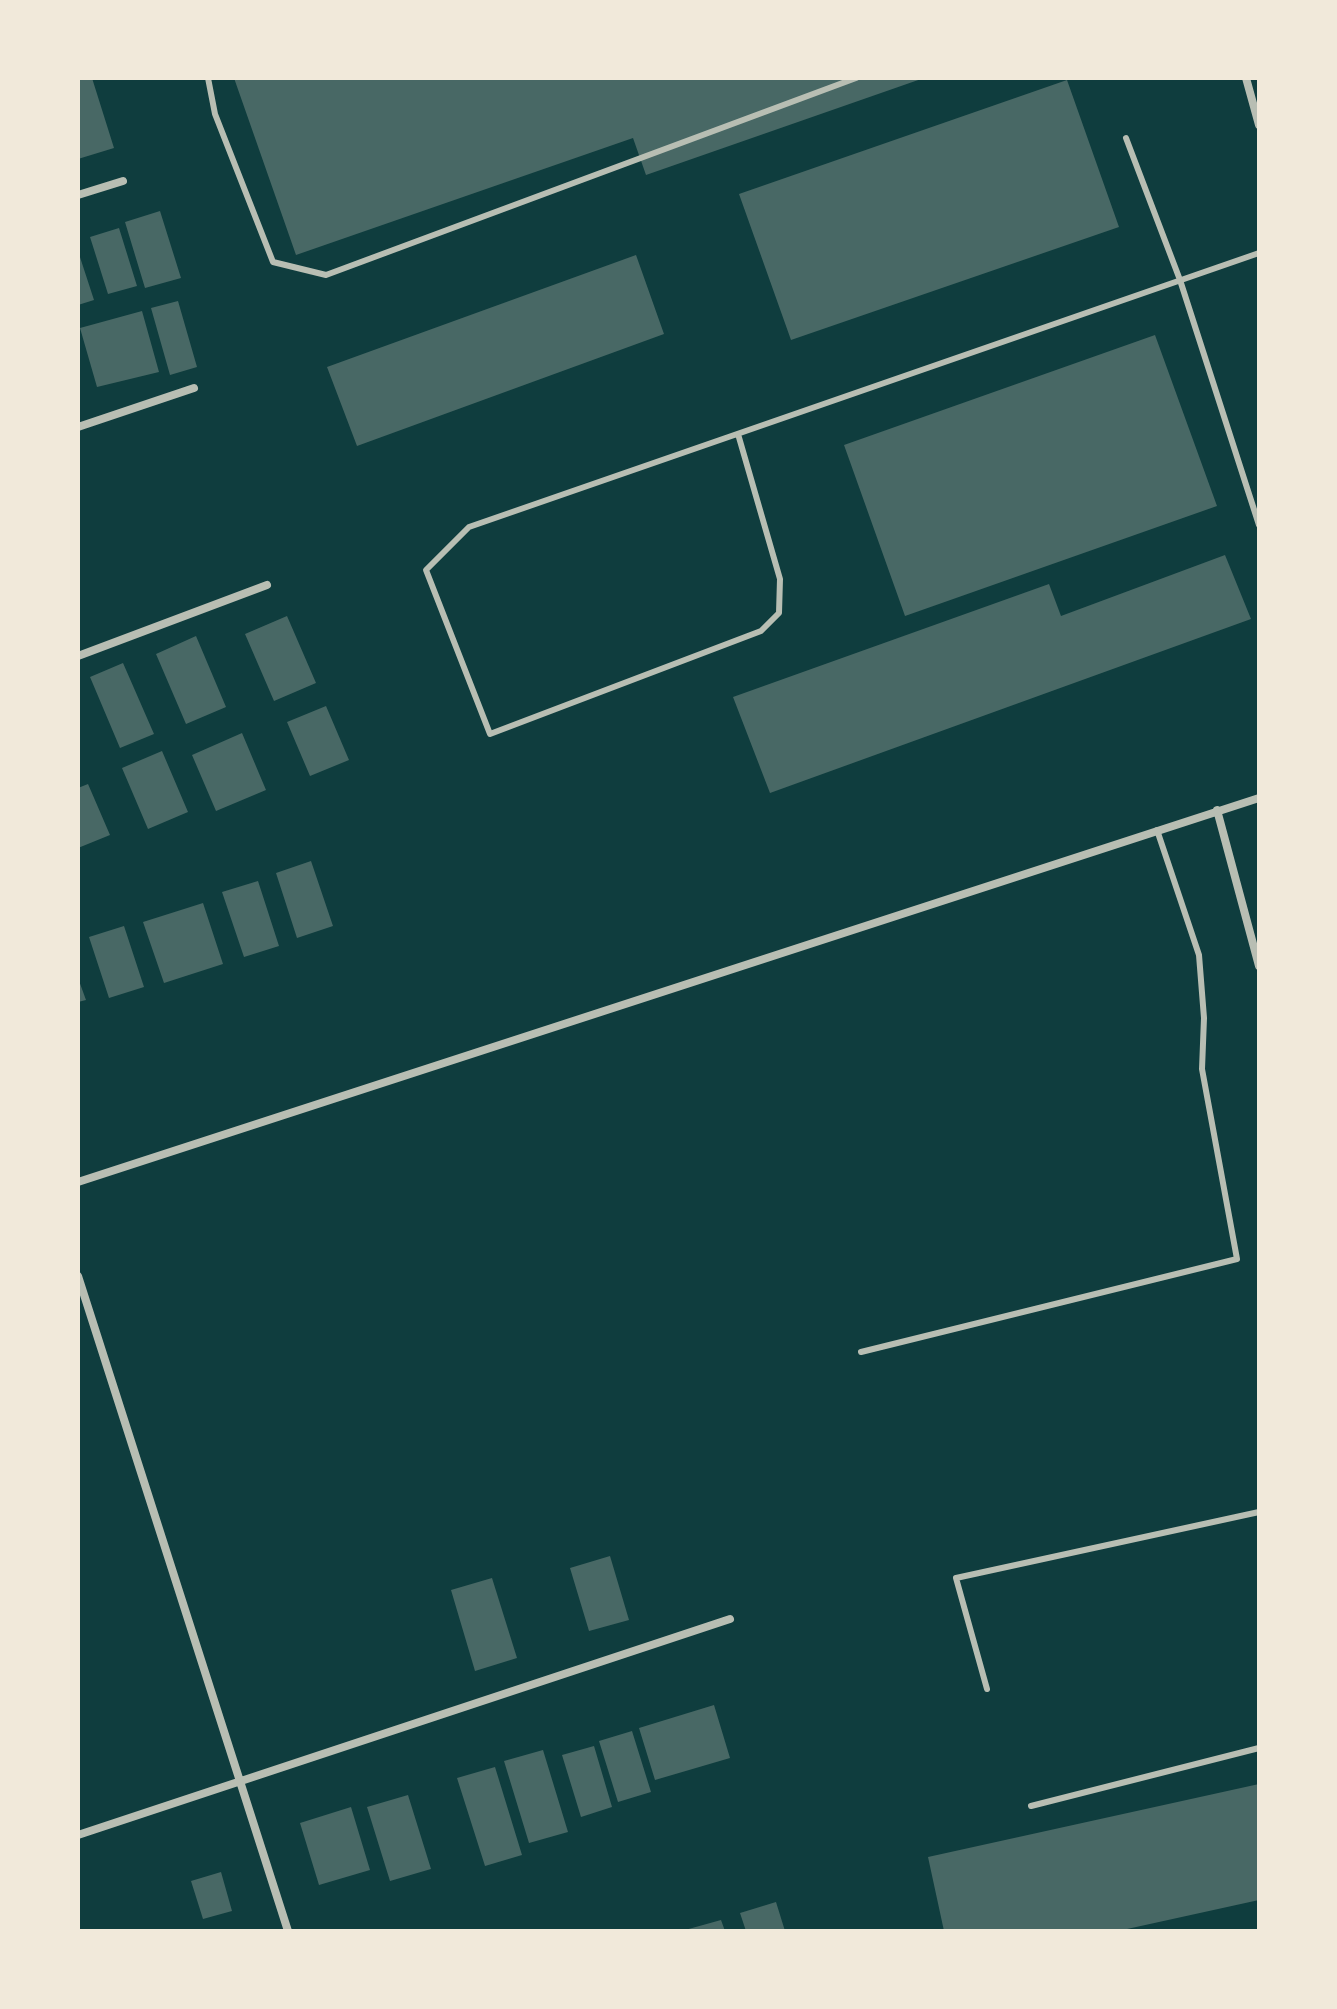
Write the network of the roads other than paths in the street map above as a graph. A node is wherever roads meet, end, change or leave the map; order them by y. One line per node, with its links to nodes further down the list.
1 (208, 78): 2 (lane)
2 (856, 78)
3 (1246, 78): 4 (street)
4 (1259, 125)
5 (1126, 138): 9 (lane)
6 (123, 181): 7 (street)
7 (78, 195)
8 (1259, 253): 9 (lane)
9 (1180, 280): 12 (lane); 13 (lane)
10 (194, 388): 11 (street)
11 (78, 427)
12 (738, 434): 12 (lane)
13 (1259, 525)
14 (267, 585): 15 (street)
15 (78, 656)
16 (1259, 798): 17 (street)
17 (1217, 810): 18 (street); 19 (street)
18 (1157, 830): 20 (street); 22 (lane)
19 (1259, 966)
20 (78, 1182)
21 (78, 1276): 27 (street)
22 (861, 1352)
23 (1259, 1512): 25 (lane)
24 (730, 1619): 27 (street)
25 (987, 1689)
26 (1259, 1748): 28 (lane)
27 (238, 1782): 29 (street); 30 (street)
28 (1031, 1806)
29 (78, 1835)
30 (288, 1931)

